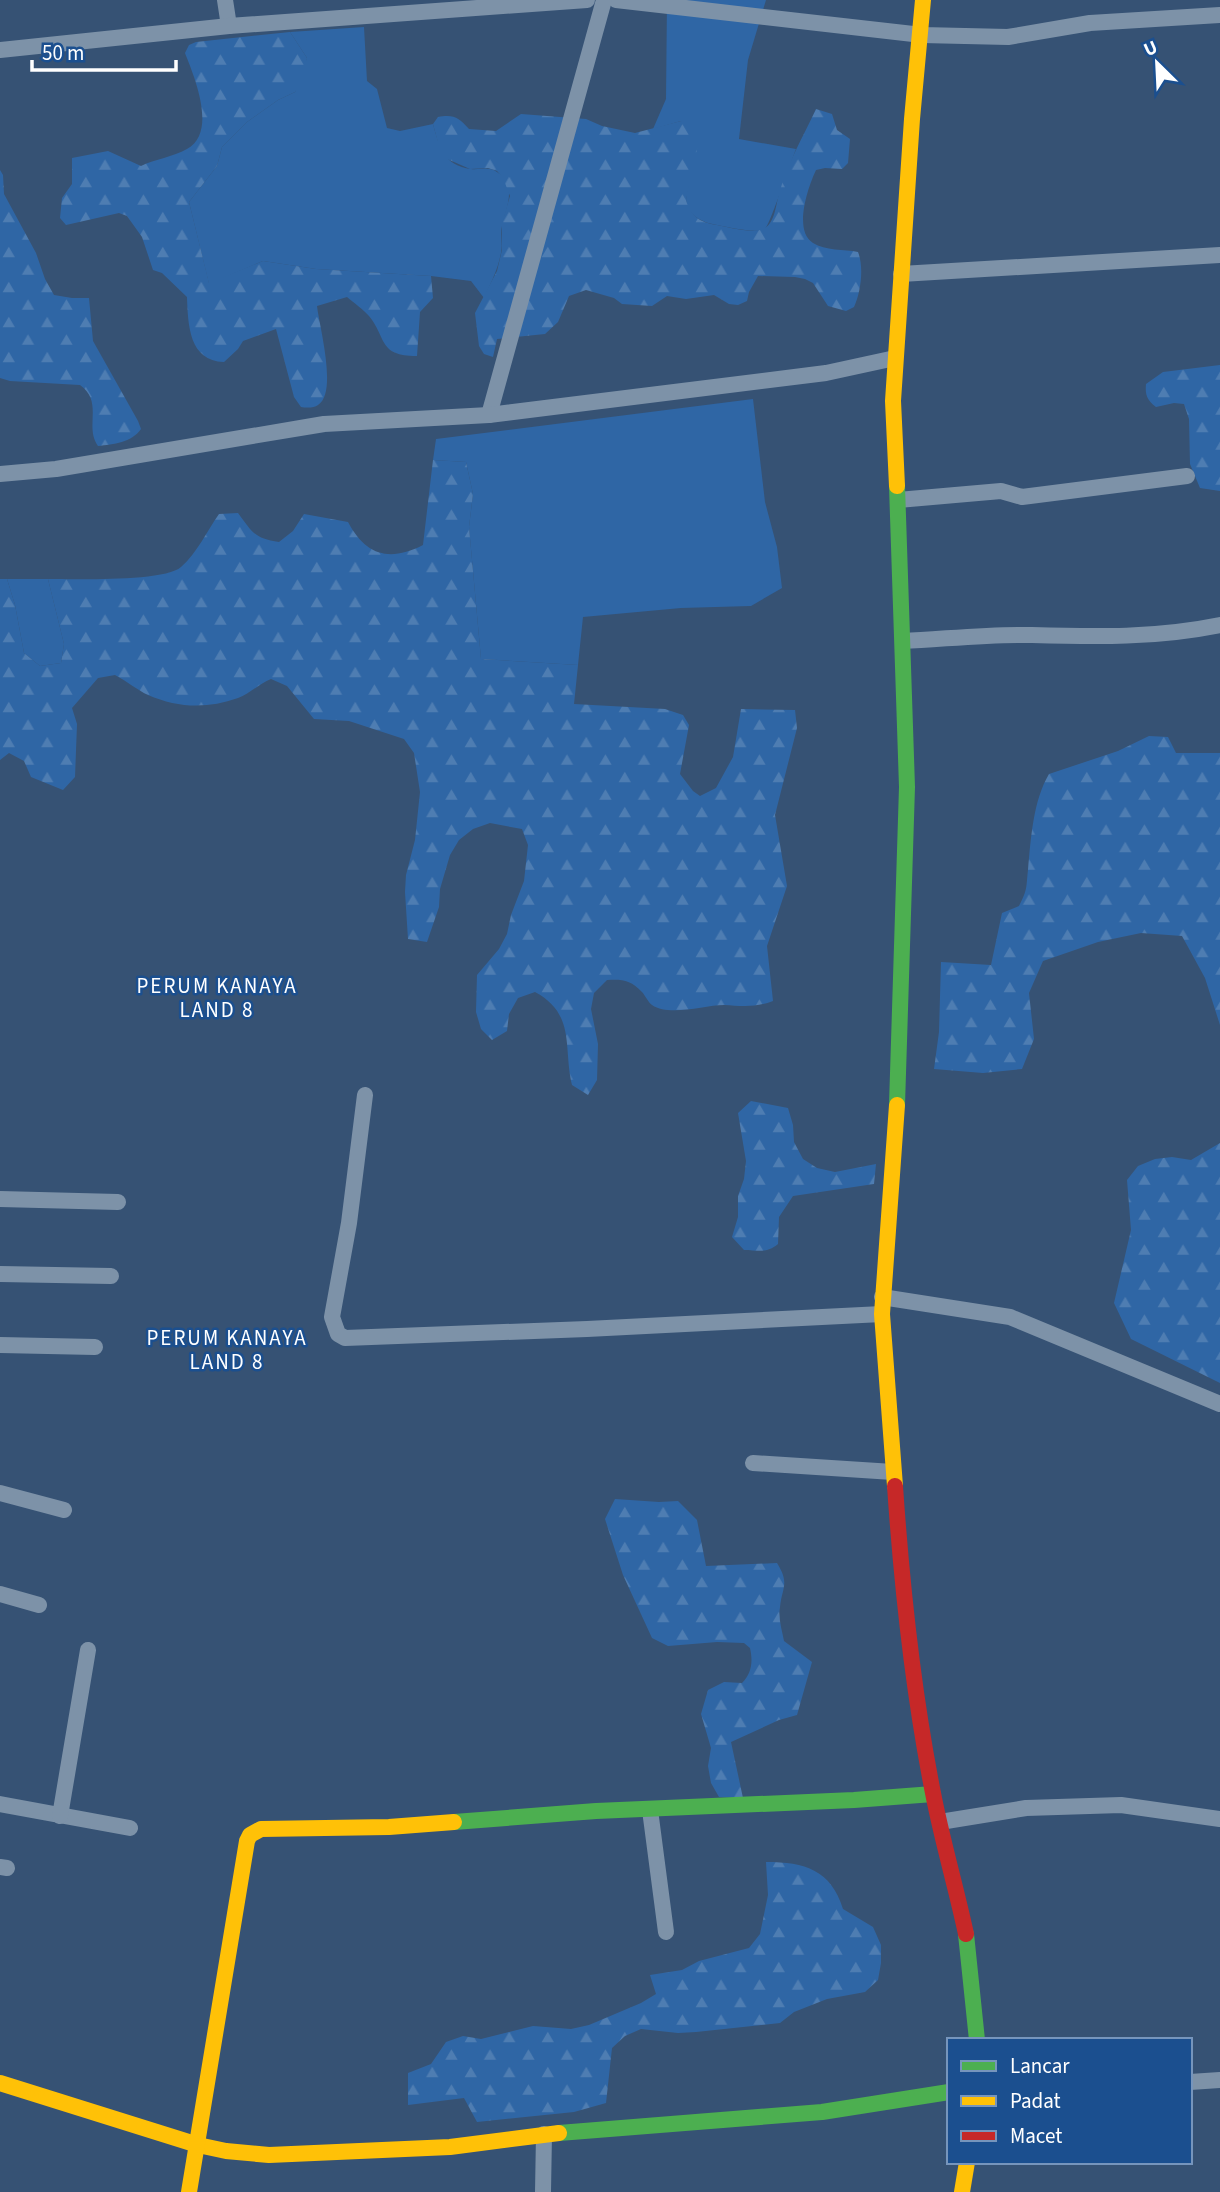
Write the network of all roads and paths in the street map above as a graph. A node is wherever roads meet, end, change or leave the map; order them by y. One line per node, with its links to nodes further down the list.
1 (225, 0): 7 (street)
2 (587, 0): 7 (street)
3 (604, 0): 13 (street)
4 (616, 0): 8 (street)
5 (923, 0): 8 (main road)
6 (1220, 15): 8 (street)
7 (229, 26): 9 (street)
8 (922, 35): 11 (main road)
9 (0, 50)
10 (1220, 255): 11 (street)
11 (901, 274): 12 (main road)
12 (895, 358): 13 (street); 16 (main road)
13 (489, 415): 14 (street)
14 (0, 474)
15 (1187, 475): 16 (street)
16 (898, 499): 18 (main road)
17 (1220, 625): 18 (street)
18 (903, 641): 24 (main road)
19 (365, 1095): 25 (street)
20 (0, 1199): 21 (street)
21 (118, 1202)
22 (0, 1274): 23 (street)
23 (111, 1276)
24 (883, 1297): 25 (main road); 28 (street)
25 (882, 1314): 30 (main road)
26 (0, 1345): 27 (street)
27 (95, 1348)
28 (1220, 1404)
29 (753, 1463): 30 (street)
30 (892, 1472): 36 (main road)
31 (0, 1493): 32 (street)
32 (64, 1510)
33 (0, 1594): 34 (street)
34 (39, 1605)
35 (88, 1650): 39 (street)
36 (933, 1794): 38 (main road); 41 (main road)
37 (0, 1804): 39 (street)
38 (650, 1810): 43 (street); 50 (main road)
39 (60, 1816): 42 (street)
40 (1220, 1819): 41 (street)
41 (940, 1822): 44 (main road)
42 (130, 1828)
43 (666, 1932)
44 (977, 2038)
45 (1220, 2080): 46 (street)
46 (1192, 2082)
47 (0, 2083): 50 (main road)
48 (947, 2092): 49 (main road)
49 (544, 2134): 50 (main road); 53 (street)
50 (198, 2145): 52 (main road)
51 (967, 2164): 54 (main road)
52 (188, 2192)
53 (543, 2192)
54 (962, 2192)

